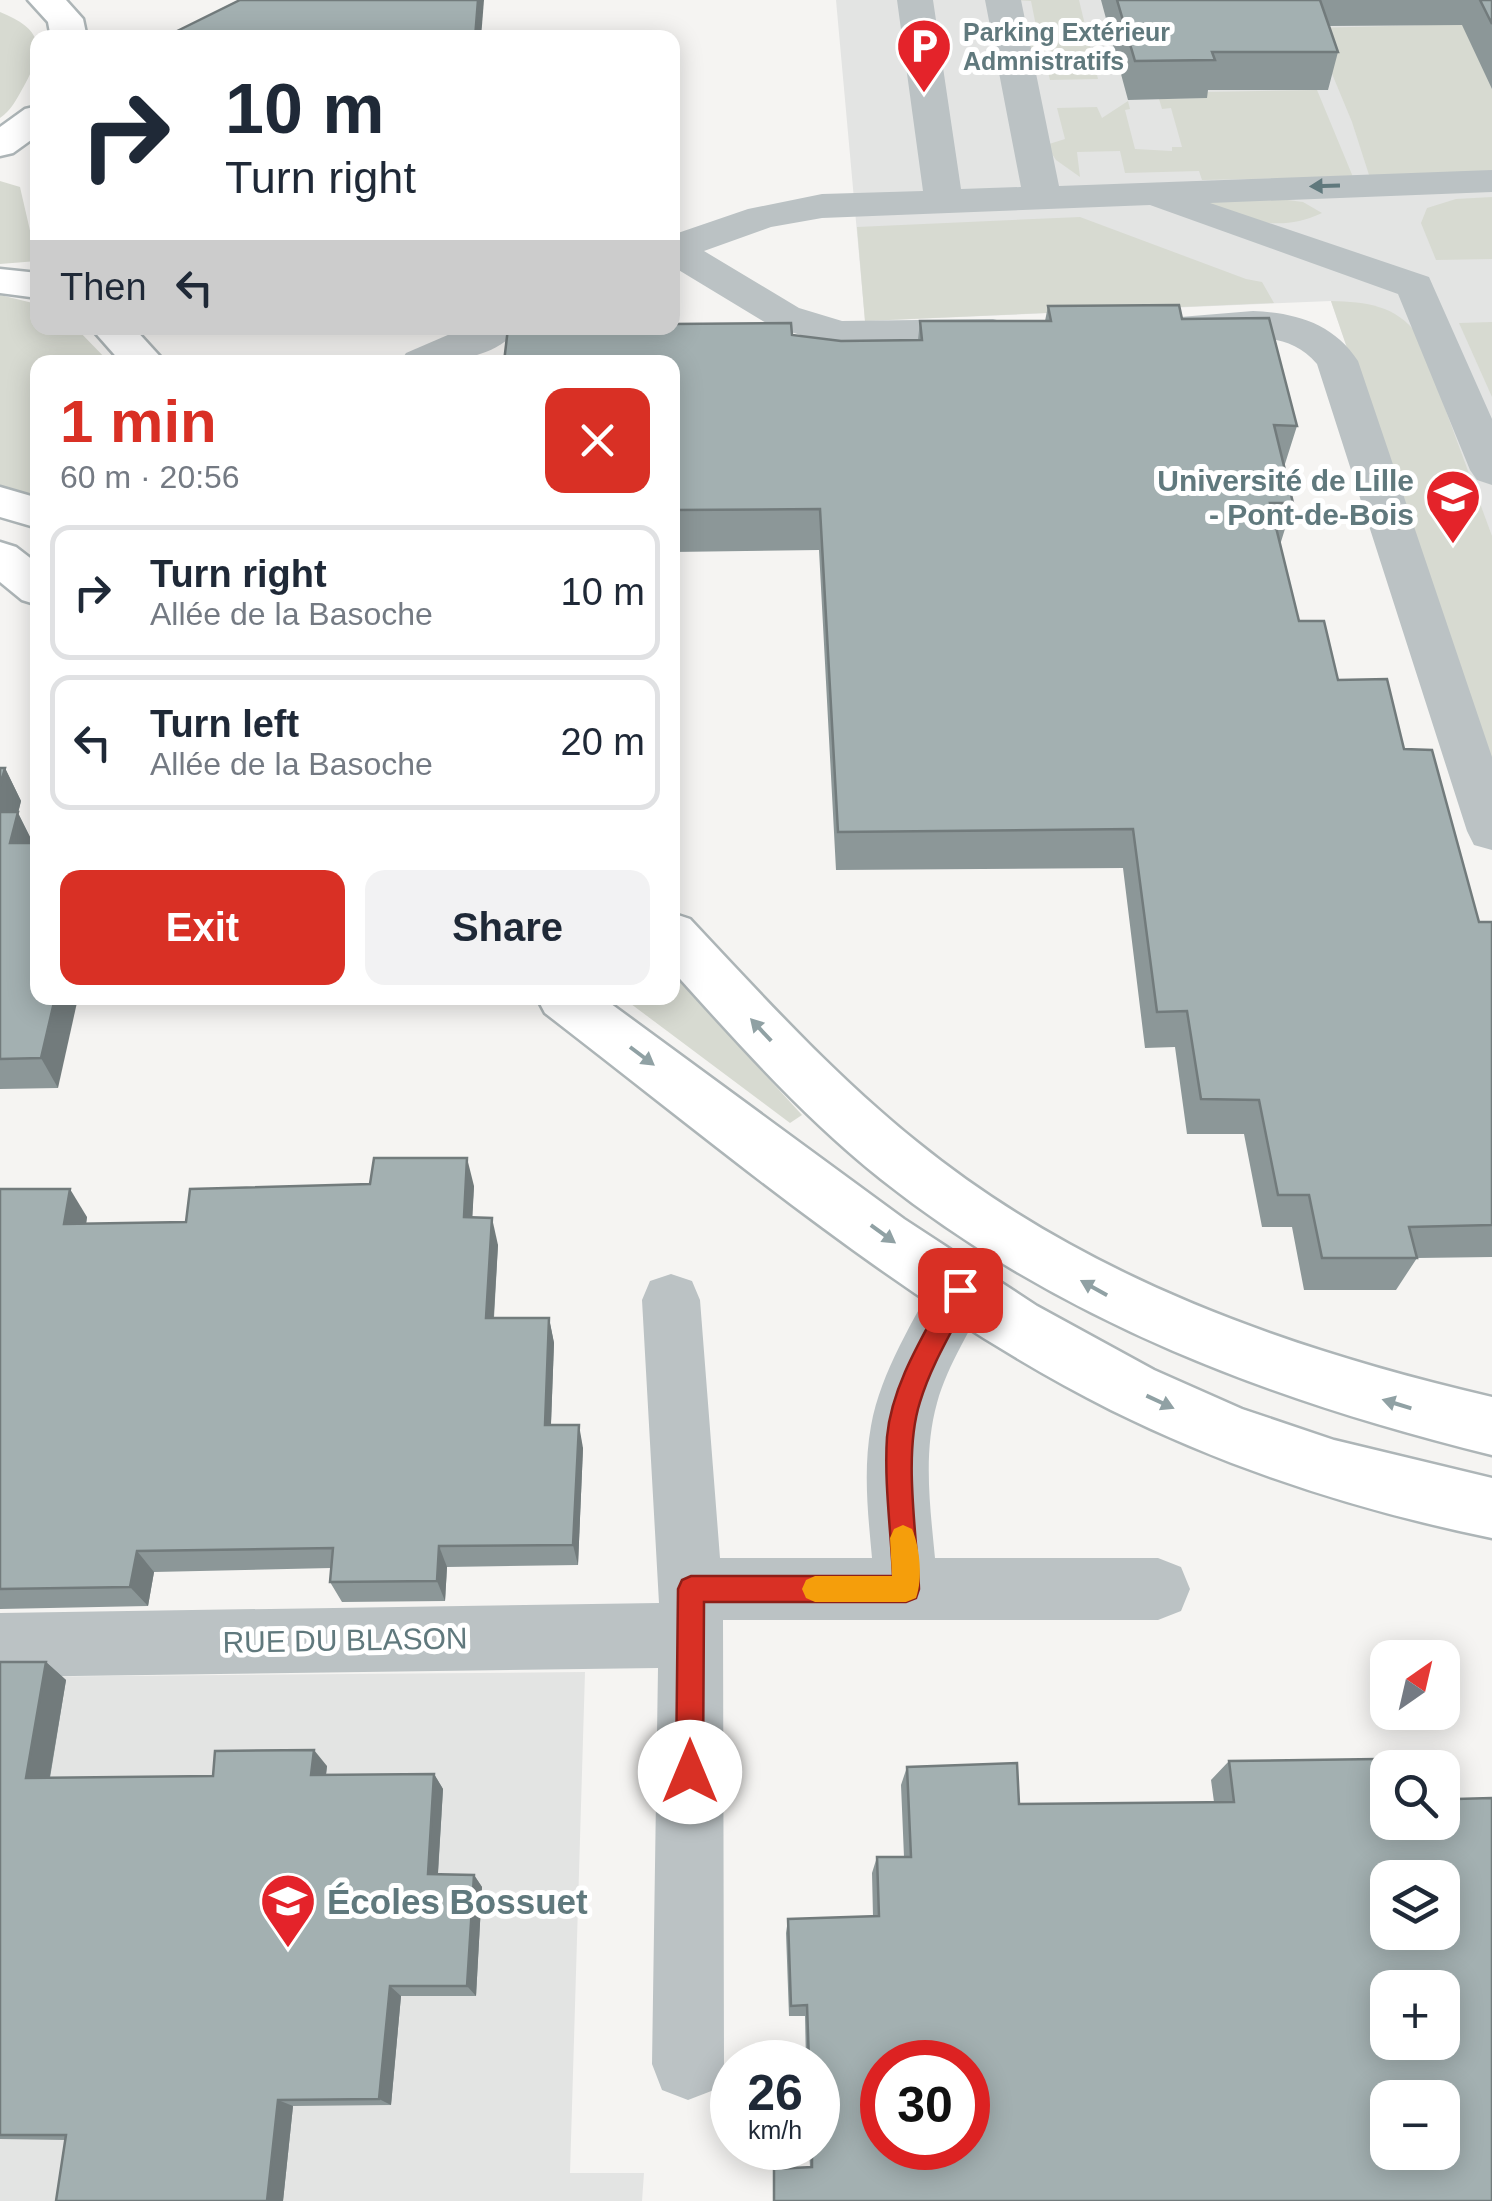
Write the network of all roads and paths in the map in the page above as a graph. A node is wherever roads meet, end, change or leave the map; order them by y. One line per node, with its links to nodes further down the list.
1 (46, 0): 5 (main road)
2 (92, 0): 6 (main road)
3 (915, 0): 16 (street)
4 (1003, 0): 15 (street)
5 (68, 30)
6 (75, 30)
7 (30, 119): 9 (main road)
8 (30, 121): 10 (main road)
9 (0, 134)
10 (0, 145)
11 (1492, 180): 13 (street, one-way to 13)
12 (1492, 188): 17 (street)
13 (1139, 192): 14 (street); 17 (street)
14 (1082, 193): 15 (street); 20 (street)
15 (1042, 197): 16 (street)
16 (944, 202): 18 (street)
17 (1266, 237): 20 (street)
18 (680, 246)
19 (680, 254): 24 (street)
20 (1396, 280): 31 (street)
21 (0, 281): 22 (main road)
22 (30, 285)
23 (1158, 327): 36 (street)
24 (1042, 330)
25 (119, 335): 28 (main road)
26 (122, 335): 29 (street)
27 (482, 335): 30 (street)
28 (137, 355)
29 (152, 355)
30 (437, 355)
31 (1492, 470)
32 (0, 502): 33 (main road)
33 (30, 511)
34 (0, 558): 35 (main road)
35 (30, 582)
36 (1492, 832)
37 (680, 943): 41 (main road, one-way to 37)
38 (573, 1005): 39 (main road, one-way to 39)
39 (960, 1290): 42 (main road, one-way to 42); 43 (street)
40 (671, 1300): 45 (street)
41 (1492, 1426)
42 (1492, 1508)
43 (906, 1589): 44 (street, RUE DU BLASON); 45 (street, RUE DU BLASON)
44 (1158, 1590)
45 (691, 1612): 46 (street, RUE DU BLASON); 47 (street)
46 (0, 1645)
47 (688, 2064)

